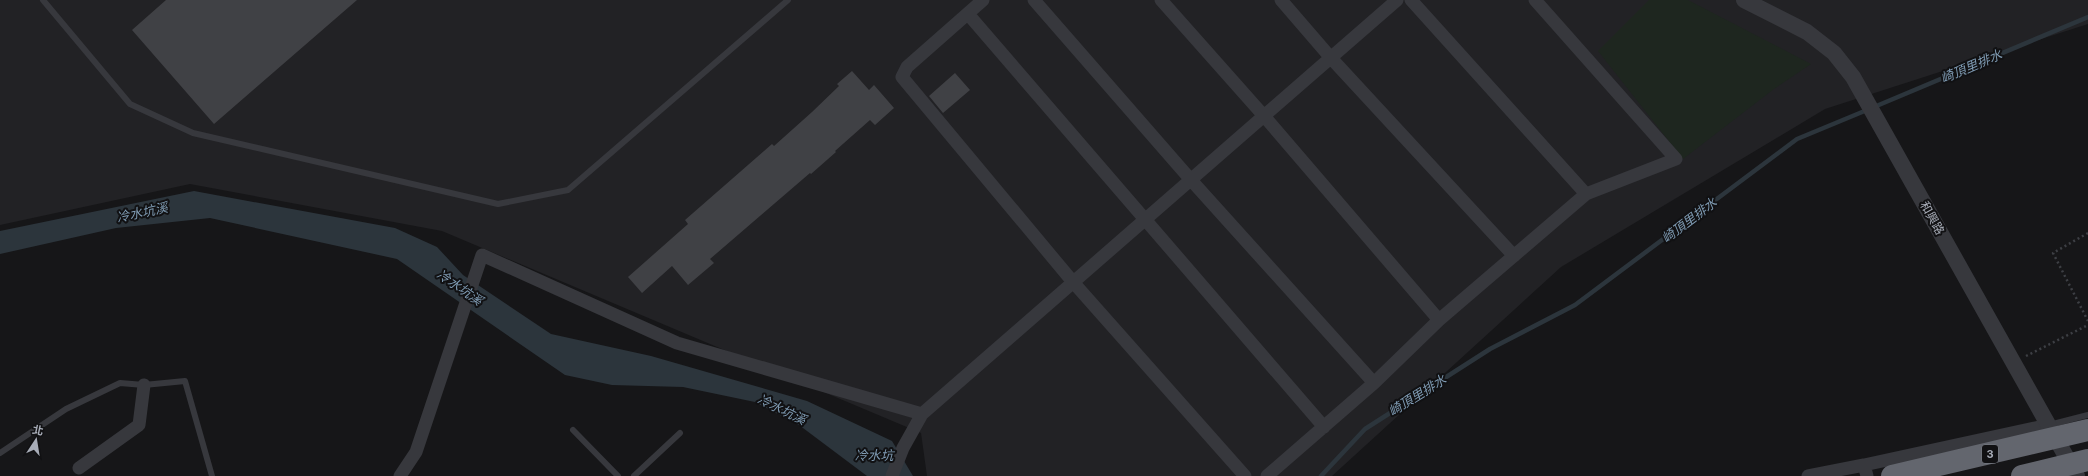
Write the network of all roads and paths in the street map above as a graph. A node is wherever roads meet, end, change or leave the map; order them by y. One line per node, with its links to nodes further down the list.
1 (43, 0): 2 (lane)
2 (788, 0)
3 (983, 0): 11 (street)
4 (1034, 0): 14 (street)
5 (1161, 0): 13 (street)
6 (1281, 0): 12 (street)
7 (1397, 0): 12 (street)
8 (1411, 0): 15 (street)
9 (1535, 0): 15 (street)
10 (1744, 0): 23 (street, 和興路)
11 (968, 14): 16 (street); 19 (street)
12 (1331, 58): 13 (street); 18 (street)
13 (1264, 116): 14 (street); 20 (street)
14 (1191, 180): 16 (street); 24 (street)
15 (1586, 194): 18 (street)
16 (1144, 220): 19 (street); 29 (street)
17 (2088, 233): 21 (path)
18 (1514, 256): 20 (street)
19 (1073, 282): 26 (street); 42 (street)
20 (1439, 320): 24 (street)
21 (2088, 321)
22 (2088, 325): 23 (path)
23 (2013, 362): 28 (street, 和興路)
24 (1374, 383): 29 (street)
25 (144, 385): 33 (lane); 35 (street); 37 (lane)
26 (922, 414): 38 (street); 41 (street)
27 (2088, 415): 28 (lane)
28 (2049, 425): 36 (street); 47 (street, 和興路)
29 (1324, 427): 43 (street)
30 (574, 430): 39 (lane)
31 (2088, 430): 45 (highway, 3, bridge)
32 (680, 433): 40 (lane)
33 (0, 453)
34 (2088, 460): 46 (highway, bridge)
35 (79, 468)
36 (1865, 470): 44 (street)
37 (212, 476)
38 (400, 476)
39 (618, 476)
40 (634, 476)
41 (892, 476)
42 (1245, 476)
43 (1267, 476)
44 (1808, 476)
45 (1892, 476)
46 (2022, 476)
47 (2077, 476)

